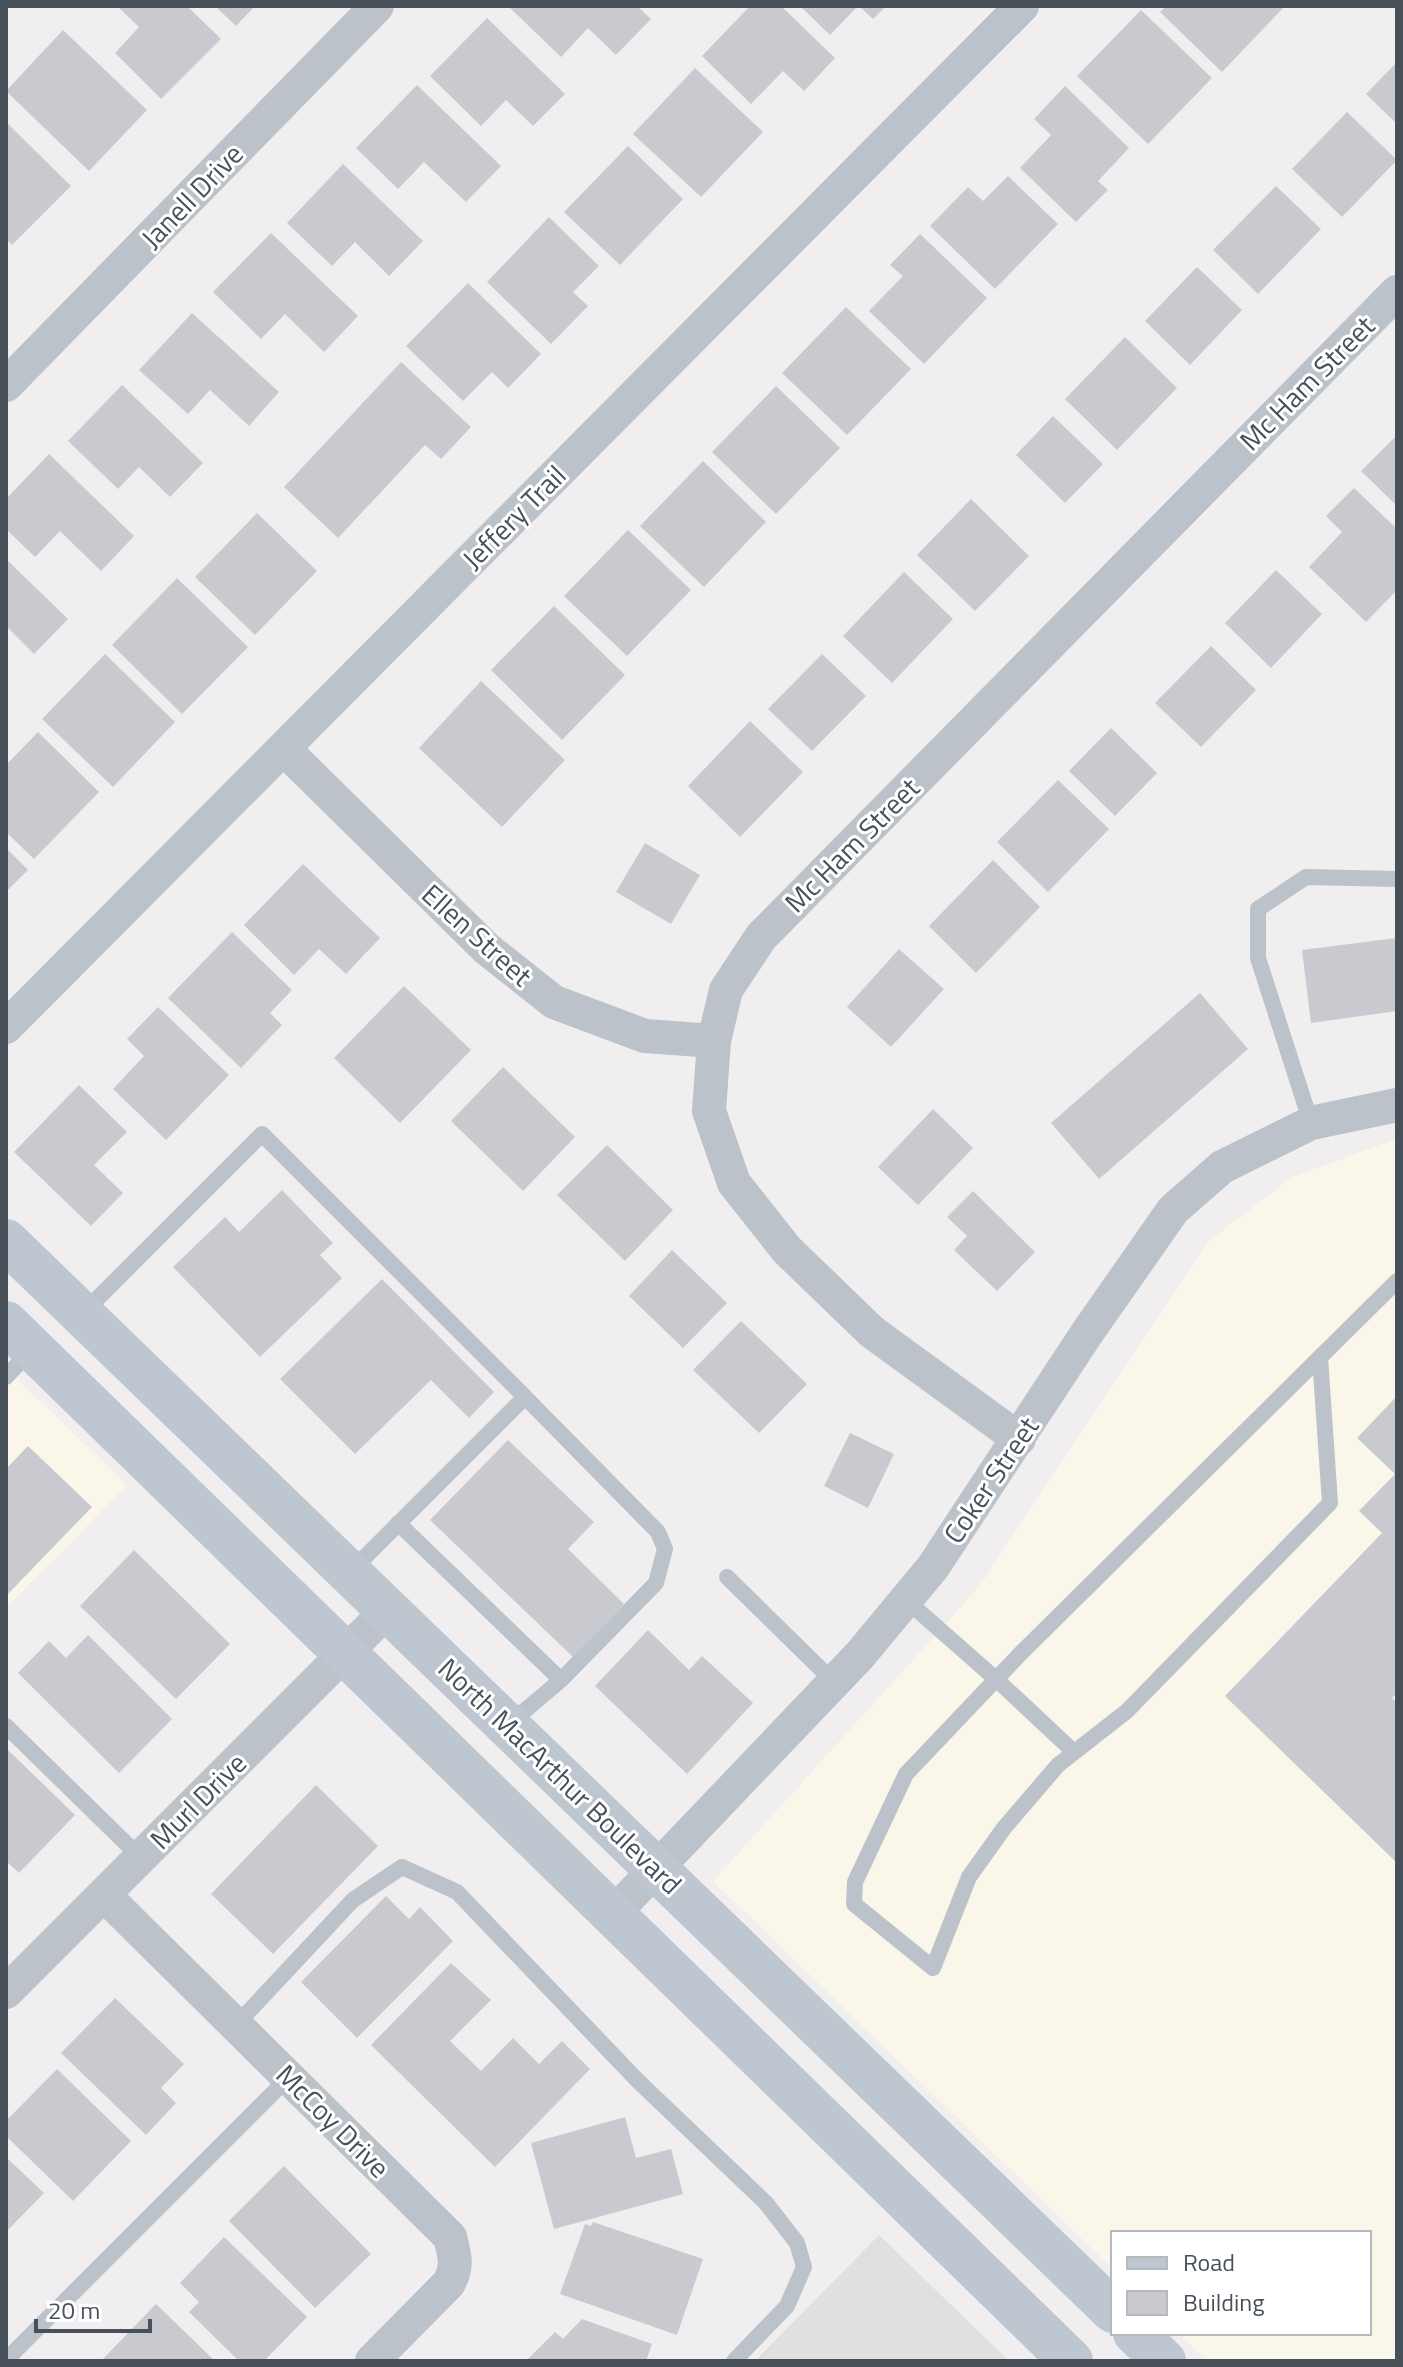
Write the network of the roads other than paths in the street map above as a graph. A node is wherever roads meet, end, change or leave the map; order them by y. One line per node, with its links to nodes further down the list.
1 (377, 6): 4 (street, Janell Drive)
2 (1022, 6): 5 (street, Jeffery Trail)
3 (1397, 292): 8 (street, Mc Ham Street)
4 (6, 385)
5 (284, 749): 7 (street, Jeffery Trail); 8 (street, Ellen Street)
6 (1397, 879): 10 (lane)
7 (6, 1027)
8 (714, 1041): 17 (street, Mc Ham Street)
9 (1397, 1105): 10 (street, Coker Street)
10 (1311, 1123): 17 (street, Coker Street)
11 (6, 1241): 13 (main road, North MacArthur Boulevard)
12 (1397, 1281): 15 (lane)
13 (82, 1314): 16 (lane); 19 (main road, North MacArthur Boulevard)
14 (15, 1350): 23 (main road)
15 (1320, 1357): 25 (lane); 29 (lane)
16 (525, 1397): 18 (lane); 24 (lane)
17 (1019, 1439): 21 (street, Coker Street)
18 (398, 1523): 19 (lane); 24 (lane)
19 (349, 1572): 22 (main road, North MacArthur Boulevard)
20 (727, 1577): 26 (lane)
21 (906, 1600): 25 (lane); 26 (street, Coker Street)
22 (388, 1610): 23 (street, Murl Drive); 27 (main road, North MacArthur Boulevard)
23 (345, 1654): 30 (street, Murl Drive); 33 (main road)
24 (561, 1680): 27 (lane)
25 (997, 1680): 29 (lane); 29 (lane)
26 (834, 1682): 31 (street, Coker Street)
27 (507, 1725): 31 (main road, North MacArthur Boulevard)
28 (6, 1726): 30 (lane)
29 (1074, 1752)
30 (141, 1858): 32 (street, Murl Drive)
31 (656, 1869): 33 (street, Coker Street); 37 (main road, North MacArthur Boulevard)
32 (104, 1895): 34 (street, Murl Drive); 35 (street, McCoy Drive)
33 (612, 1915): 42 (main road)
34 (6, 1992)
35 (236, 2025): 36 (street, McCoy Drive); 41 (lane)
36 (289, 2077): 39 (lane); 40 (street, McCoy Drive)
37 (1111, 2309)
38 (1137, 2335): 43 (main road)
39 (6, 2360)
40 (372, 2361)
41 (734, 2361)
42 (1071, 2361)
43 (1164, 2361)

